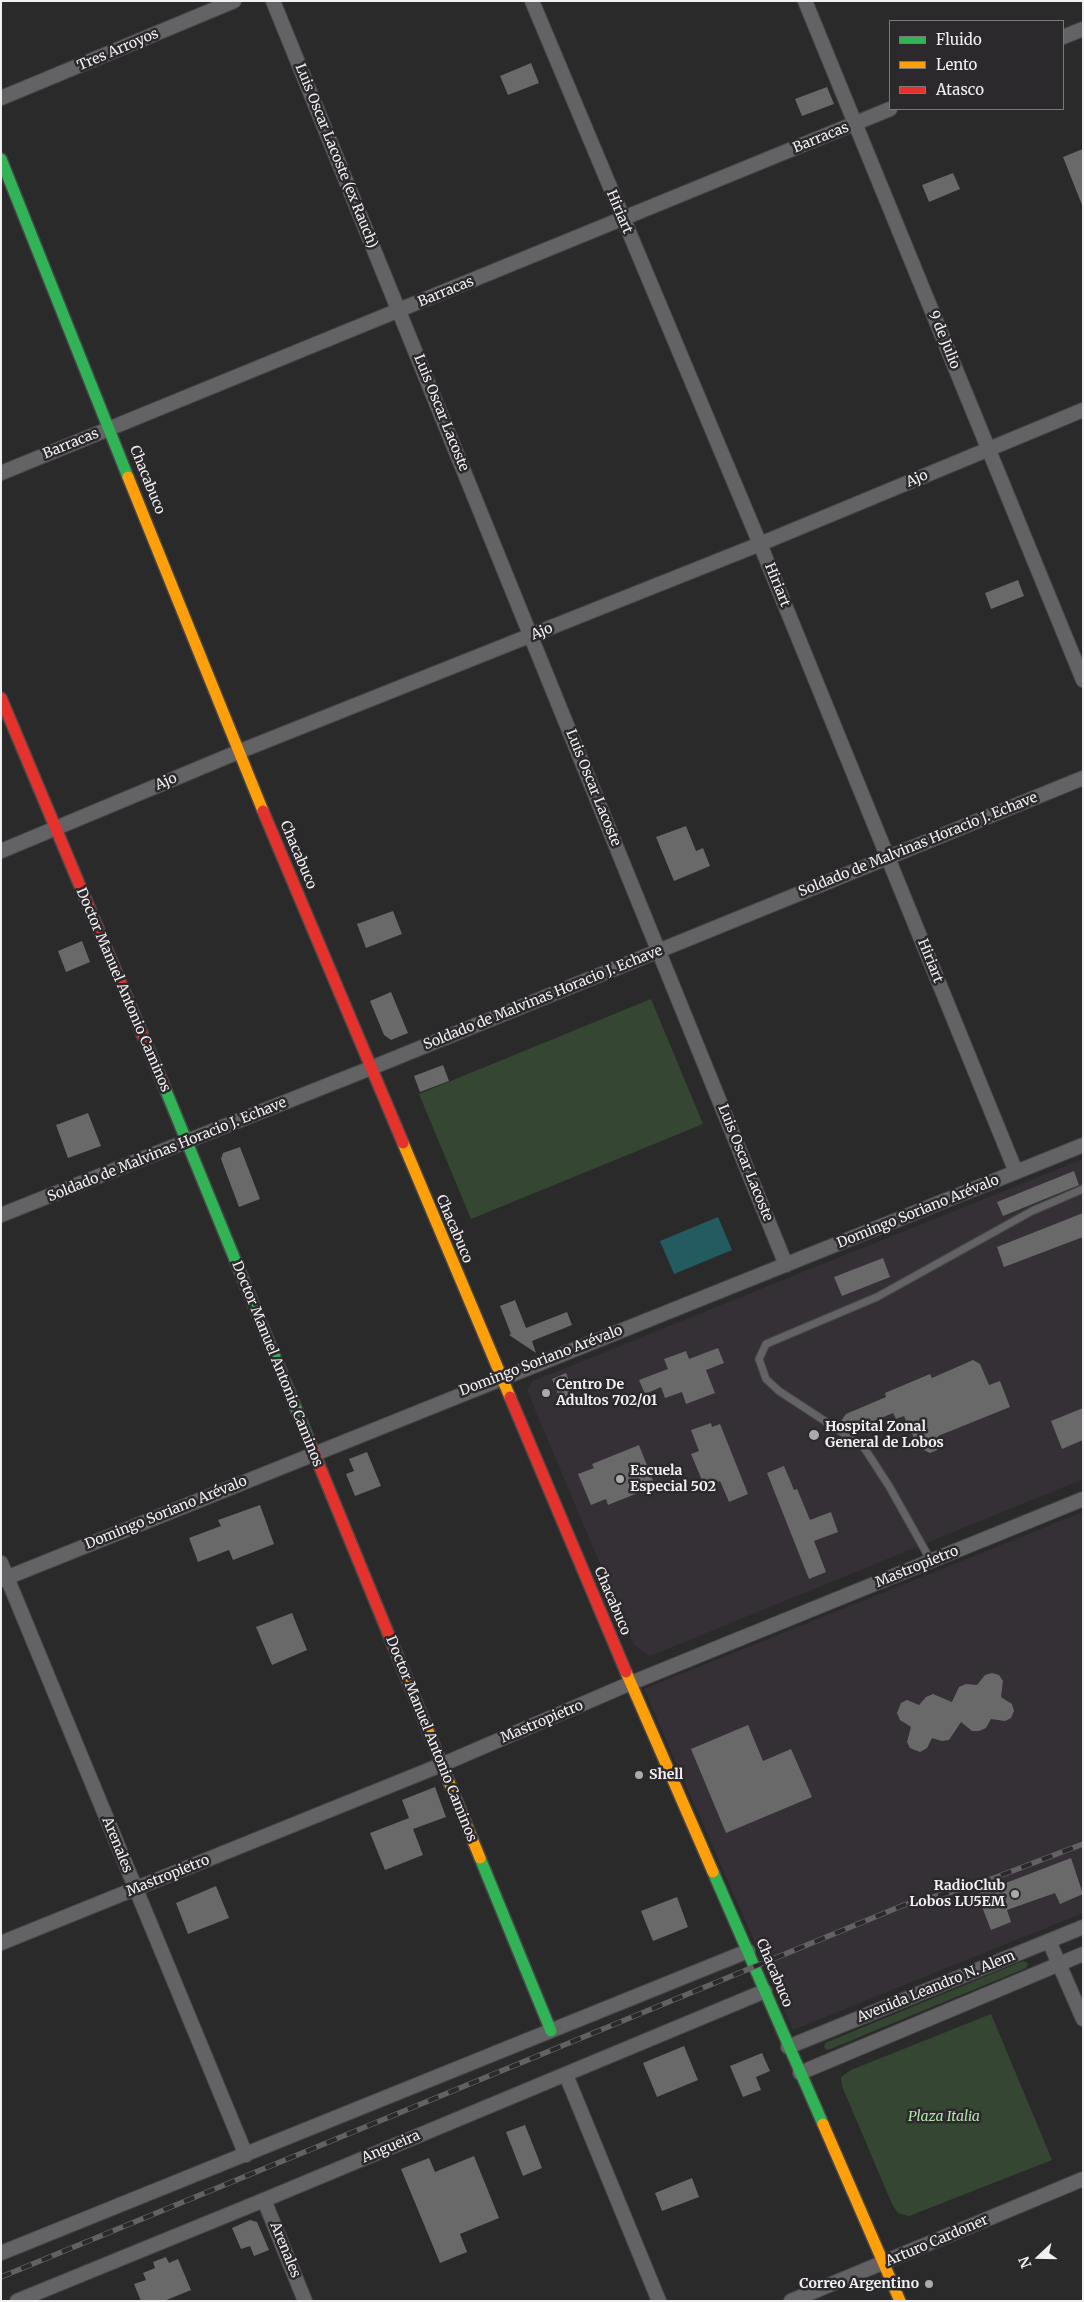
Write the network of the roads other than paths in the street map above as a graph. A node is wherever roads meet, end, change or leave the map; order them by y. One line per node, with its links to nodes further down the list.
1 (234, 1): 7 (street, Tres Arroyos)
2 (273, 1): 12 (street, Luis Oscar Lacoste (ex Rauch))
3 (532, 1): 11 (street, Hiriart)
4 (805, 1): 9 (street, 9 de Julio)
5 (1083, 29): 6 (street)
6 (1064, 37)
7 (1, 98)
8 (889, 109): 9 (street, Barracas)
9 (855, 124): 11 (street, Barracas); 15 (street, 9 de Julio)
10 (1, 159): 14 (street, Chacabuco)
11 (622, 219): 12 (street, Barracas); 17 (street, Hiriart)
12 (399, 311): 14 (street, Barracas); 18 (street, Luis Oscar Lacoste)
13 (1083, 410): 15 (street, Ajo)
14 (110, 428): 16 (street, Barracas); 21 (street, Chacabuco)
15 (989, 449): 17 (street, Ajo); 19 (street, 9 de Julio)
16 (1, 473)
17 (760, 544): 18 (street, Ajo); 25 (street, Hiriart)
18 (532, 636): 21 (street, Ajo); 26 (street, Luis Oscar Lacoste)
19 (1083, 680)
20 (1, 698): 23 (street, Doctor Manuel Antonio Caminos)
21 (238, 752): 23 (street, Ajo); 27 (street, Chacabuco)
22 (1083, 778): 25 (street, Soldado de Malvinas Horacio J. Echave)
23 (54, 829): 24 (street, Ajo); 28 (street, Doctor Manuel Antonio Caminos)
24 (1, 851)
25 (888, 857): 26 (street, Soldado de Malvinas Horacio J. Echave); 30 (street, Hiriart)
26 (658, 952): 27 (street, Soldado de Malvinas Horacio J. Echave); 33 (street, Luis Oscar Lacoste)
27 (371, 1068): 28 (street, Soldado de Malvinas Horacio J. Echave); 34 (street, Chacabuco)
28 (187, 1142): 32 (street, Soldado de Malvinas Horacio J. Echave); 35 (street, Doctor Manuel Antonio Caminos)
29 (1083, 1145): 30 (street, Domingo Soriano Arévalo)
30 (1016, 1172): 33 (street, Domingo Soriano Arévalo)
31 (1083, 1189): 37 (lane)
32 (1, 1215)
33 (786, 1265): 34 (street, Domingo Soriano Arévalo)
34 (500, 1377): 35 (street, Domingo Soriano Arévalo); 40 (street, Chacabuco)
35 (313, 1452): 39 (street, Domingo Soriano Arévalo); 41 (street, Doctor Manuel Antonio Caminos)
36 (1083, 1499): 37 (street, Mastropietro)
37 (931, 1561): 40 (street, Mastropietro)
38 (1, 1562): 39 (street, Arenales)
39 (4, 1579): 42 (street, Arenales)
40 (631, 1683): 41 (street, Mastropietro); 46 (street, Chacabuco)
41 (442, 1765): 42 (street, Mastropietro); 51 (street, Doctor Manuel Antonio Caminos)
42 (135, 1889): 45 (street, Mastropietro); 55 (street, Arenales)
43 (1083, 1927): 44 (street, Avenida Leandro N. Alem)
44 (1049, 1941): 48 (street); 52 (street, Avenida Leandro N. Alem)
45 (1, 1943)
46 (748, 1952): 49 (street, Chacabuco); 51 (street)
47 (1083, 1954): 48 (street, Avenida Leandro N. Alem)
48 (1058, 1964): 50 (street); 53 (street, Avenida Leandro N. Alem)
49 (764, 1991): 52 (street, Chacabuco); 54 (street, Angueira)
50 (1083, 2019)
51 (551, 2031): 55 (street)
52 (788, 2047): 53 (street, Chacabuco)
53 (800, 2073): 59 (street, Chacabuco)
54 (566, 2075): 57 (street, Angueira); 62 (street)
55 (246, 2155): 58 (street)
56 (1083, 2179): 59 (street, Arturo Cardoner)
57 (264, 2200): 60 (street, Angueira); 61 (street, Arenales)
58 (1, 2253)
59 (884, 2263): 63 (street, Arturo Cardoner); 64 (street, Chacabuco)
60 (17, 2301)
61 (305, 2301)
62 (659, 2301)
63 (792, 2301)
64 (900, 2301)

